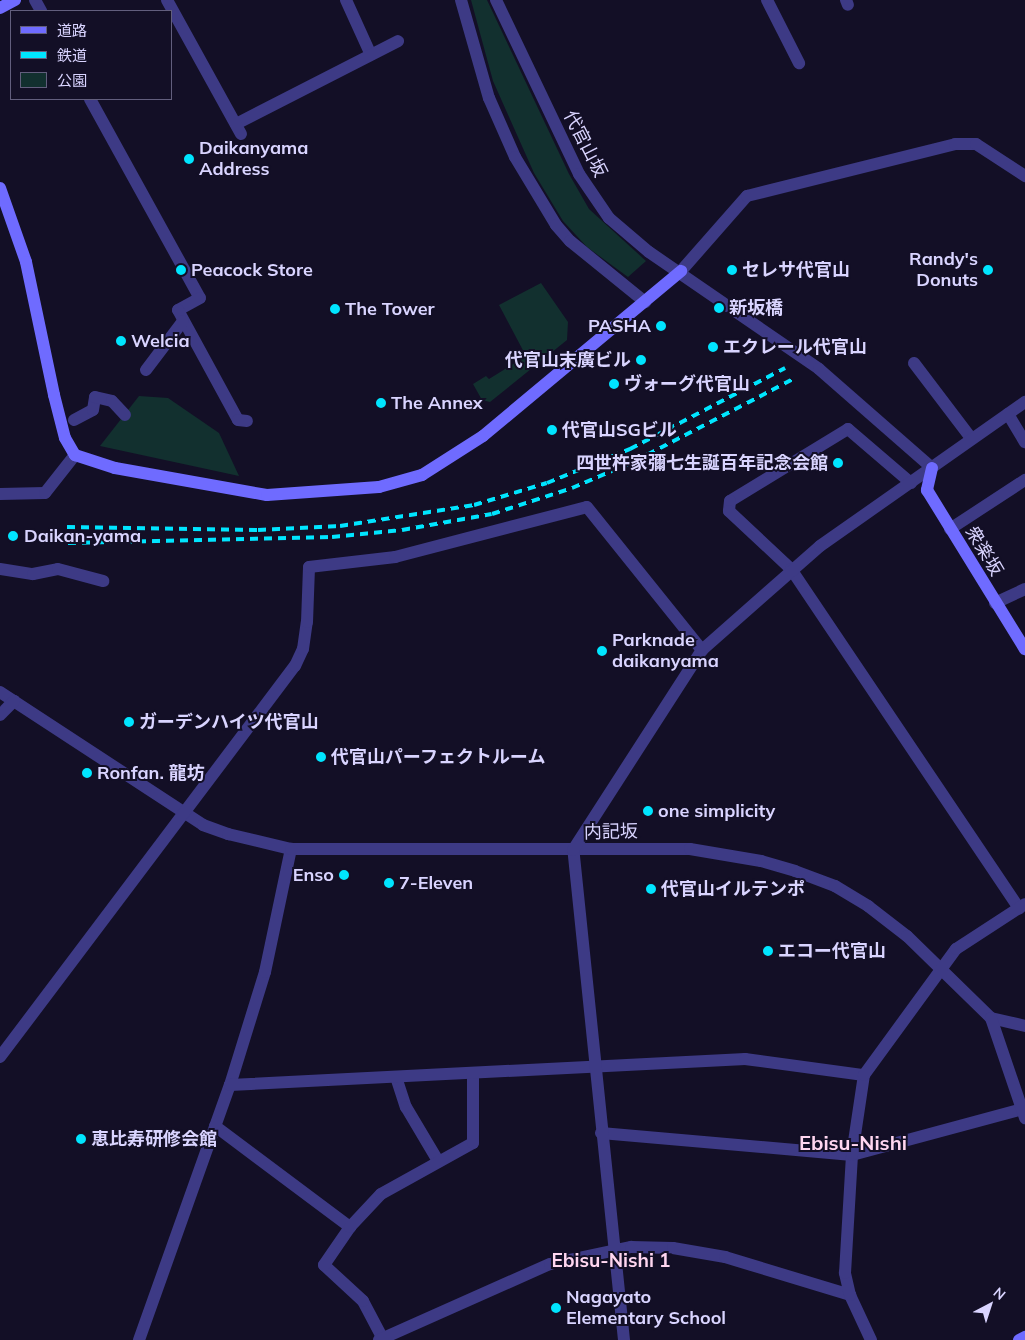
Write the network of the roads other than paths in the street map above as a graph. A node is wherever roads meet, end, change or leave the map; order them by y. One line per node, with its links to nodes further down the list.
1 (15, 0): 7 (street)
2 (167, 0): 9 (street)
3 (346, 0): 9 (street)
4 (461, 0): 15 (street)
5 (496, 0): 14 (street, 代官山坂)
6 (768, 0): 10 (street)
7 (0, 8)
8 (398, 41): 9 (street)
9 (370, 55)
10 (799, 63)
11 (91, 100): 16 (street)
12 (1025, 176): 14 (street)
13 (0, 188): 26 (street)
14 (681, 271): 15 (street); 27 (street, 代官山坂)
15 (645, 302): 26 (street)
16 (183, 321): 18 (street); 23 (street)
17 (914, 363): 24 (street)
18 (146, 370)
19 (1025, 402): 21 (street)
20 (124, 414): 22 (street)
21 (1008, 414): 24 (street); 25 (street)
22 (74, 420)
23 (247, 421)
24 (972, 438): 27 (street)
25 (1025, 442)
26 (75, 456): 30 (street)
27 (932, 468): 29 (street); 31 (street, 衆楽坂)
28 (1025, 480): 31 (street)
29 (911, 483): 33 (street); 33 (street)
30 (0, 494)
31 (950, 529): 36 (street, 衆楽坂)
32 (0, 569): 34 (street)
33 (791, 569): 38 (street); 45 (street)
34 (104, 581)
35 (1025, 589): 36 (street)
36 (995, 603): 37 (street, 衆楽坂)
37 (1025, 649)
38 (702, 650): 42 (street); 44 (street)
39 (0, 692): 40 (street, 内記坂)
40 (14, 701): 41 (street); 42 (street, 内記坂)
41 (0, 715)
42 (186, 813): 43 (street, 内記坂); 49 (street)
43 (291, 850): 44 (street, 内記坂); 54 (street)
44 (573, 850): 46 (street, 内記坂); 50 (street)
45 (1022, 906): 46 (street)
46 (942, 969): 47 (street, 内記坂); 52 (street)
47 (991, 1018): 48 (street); 55 (street)
48 (1025, 1026)
49 (0, 1057)
50 (594, 1068): 51 (street); 52 (street); 57 (street)
51 (473, 1074): 53 (street); 59 (street)
52 (864, 1075): 58 (street)
53 (396, 1077): 54 (street); 59 (street)
54 (230, 1084): 56 (street)
55 (1023, 1113): 58 (street)
56 (215, 1126): 60 (street); 65 (street)
57 (601, 1133): 58 (street); 61 (street)
58 (852, 1155): 62 (street)
59 (438, 1161): 60 (street)
60 (350, 1228): 64 (street)
61 (615, 1250): 62 (street); 64 (street); 66 (street)
62 (850, 1294): 67 (street)
63 (1025, 1336): 68 (street)
64 (381, 1339)
65 (139, 1340)
66 (624, 1340)
67 (872, 1340)
68 (1018, 1340)

